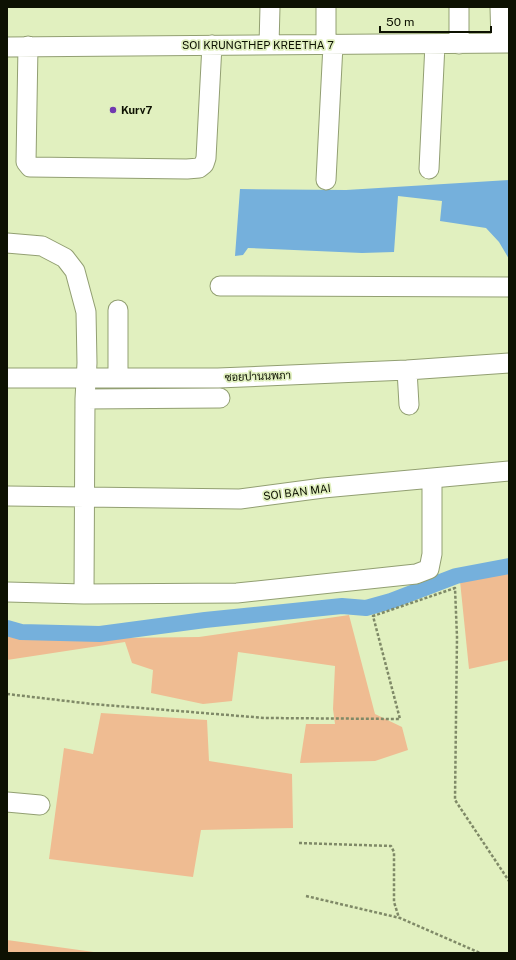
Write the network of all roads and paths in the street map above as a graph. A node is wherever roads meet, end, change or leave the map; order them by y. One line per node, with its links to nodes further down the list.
1 (270, 7): 8 (street)
2 (326, 7): 9 (street)
3 (459, 7): 7 (street)
4 (500, 7): 5 (street)
5 (505, 43): 7 (street, SOI KRUNGTHEP KREETHA 7)
6 (435, 44): 7 (street, SOI KRUNGTHEP KREETHA 7); 9 (street, SOI KRUNGTHEP KREETHA 7); 13 (street)
7 (459, 44)
8 (269, 45): 9 (street, SOI KRUNGTHEP KREETHA 7); 11 (street, SOI KRUNGTHEP KREETHA 7)
9 (330, 45): 14 (street)
10 (28, 46): 11 (street, SOI KRUNGTHEP KREETHA 7); 11 (street); 12 (street, SOI KRUNGTHEP KREETHA 7)
11 (212, 46)
12 (7, 47)
13 (429, 169)
14 (326, 180)
15 (7, 243): 22 (street)
16 (220, 286): 17 (street)
17 (509, 287)
18 (118, 310): 23 (street)
19 (509, 363): 20 (street, ซอยปานนพภา)
20 (407, 370): 23 (street, ซอยปานนพภา); 26 (street)
21 (7, 378): 22 (street, ซอยปานนพภา)
22 (86, 378): 23 (street, ซอยปานนพภา); 25 (street)
23 (118, 378)
24 (220, 398): 25 (street)
25 (85, 400): 30 (street)
26 (409, 405)
27 (509, 471): 28 (street, SOI BAN MAI)
28 (432, 478): 30 (street, SOI BAN MAI); 32 (street)
29 (7, 496): 30 (street, SOI BAN MAI)
30 (85, 498): 32 (street)
31 (7, 592): 32 (street)
32 (84, 594)
33 (7, 694): 37 (path)
34 (7, 802): 35 (street)
35 (40, 805)
36 (300, 843): 39 (path)
37 (509, 881)
38 (306, 896): 39 (path)
39 (400, 918): 40 (path)
40 (480, 953)

